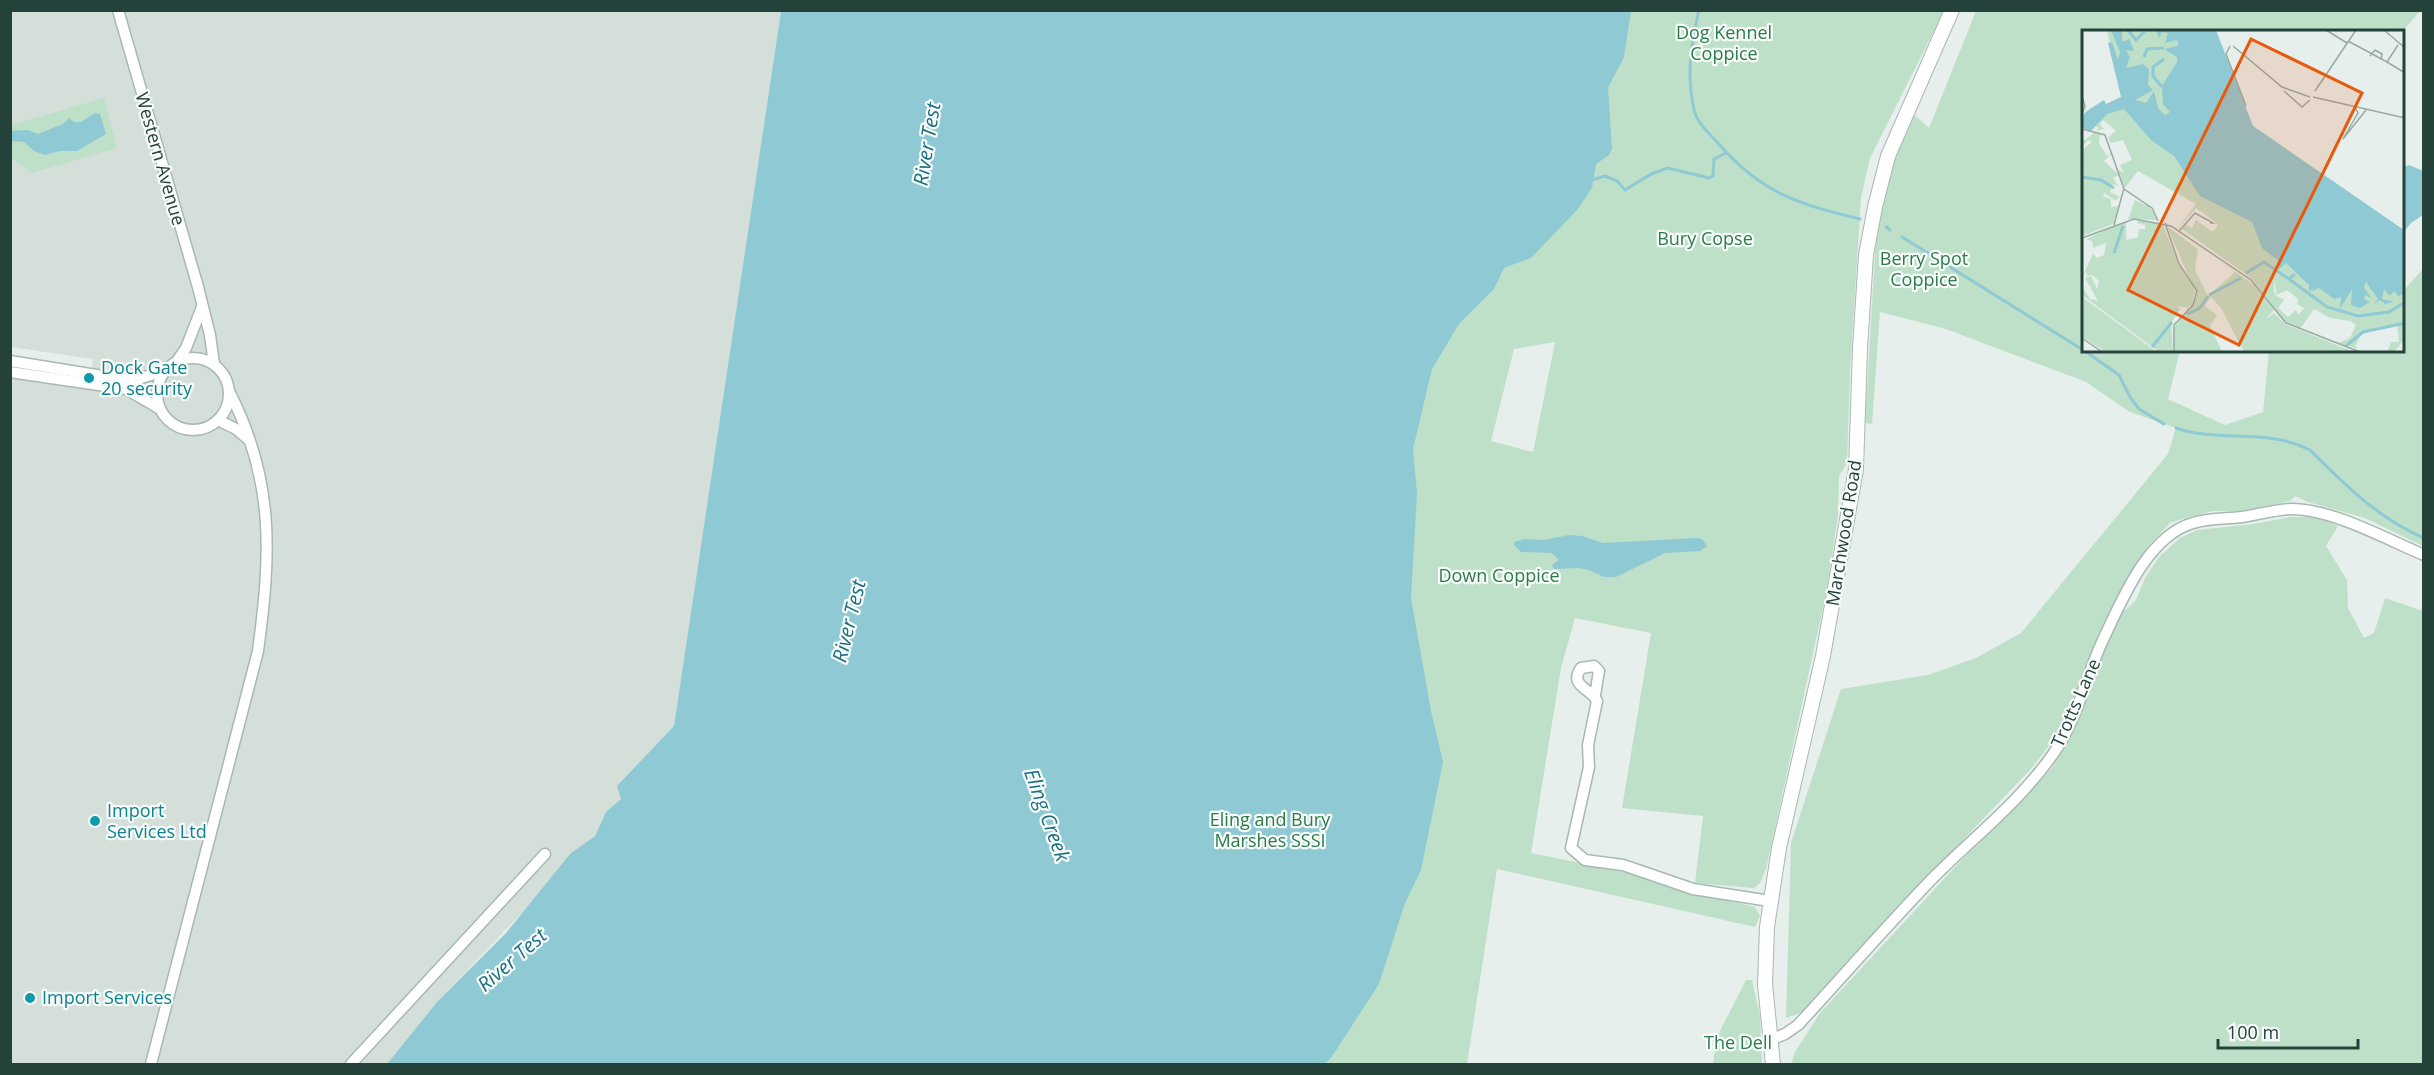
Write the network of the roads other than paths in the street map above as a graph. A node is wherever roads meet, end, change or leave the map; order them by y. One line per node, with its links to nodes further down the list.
1 (118, 10): 3 (street, Western Avenue)
2 (1952, 10): 15 (street, Marchwood Road)
3 (202, 307): 4 (street); 5 (street, Western Avenue)
4 (177, 361): 5 (street); 7 (street)
5 (214, 364): 8 (street)
6 (11, 367): 7 (street); 9 (street)
7 (164, 372): 9 (street)
8 (229, 391): 10 (street); 11 (street)
9 (160, 409): 10 (street)
10 (218, 420): 11 (street)
11 (249, 440): 17 (street)
12 (2424, 555): 16 (street, Trotts Lane)
13 (1595, 695): 15 (street)
14 (545, 854): 18 (street)
15 (1770, 901): 16 (street, Marchwood Road)
16 (1770, 1040): 19 (street, Marchwood Road)
17 (151, 1065)
18 (351, 1065)
19 (1773, 1065)

